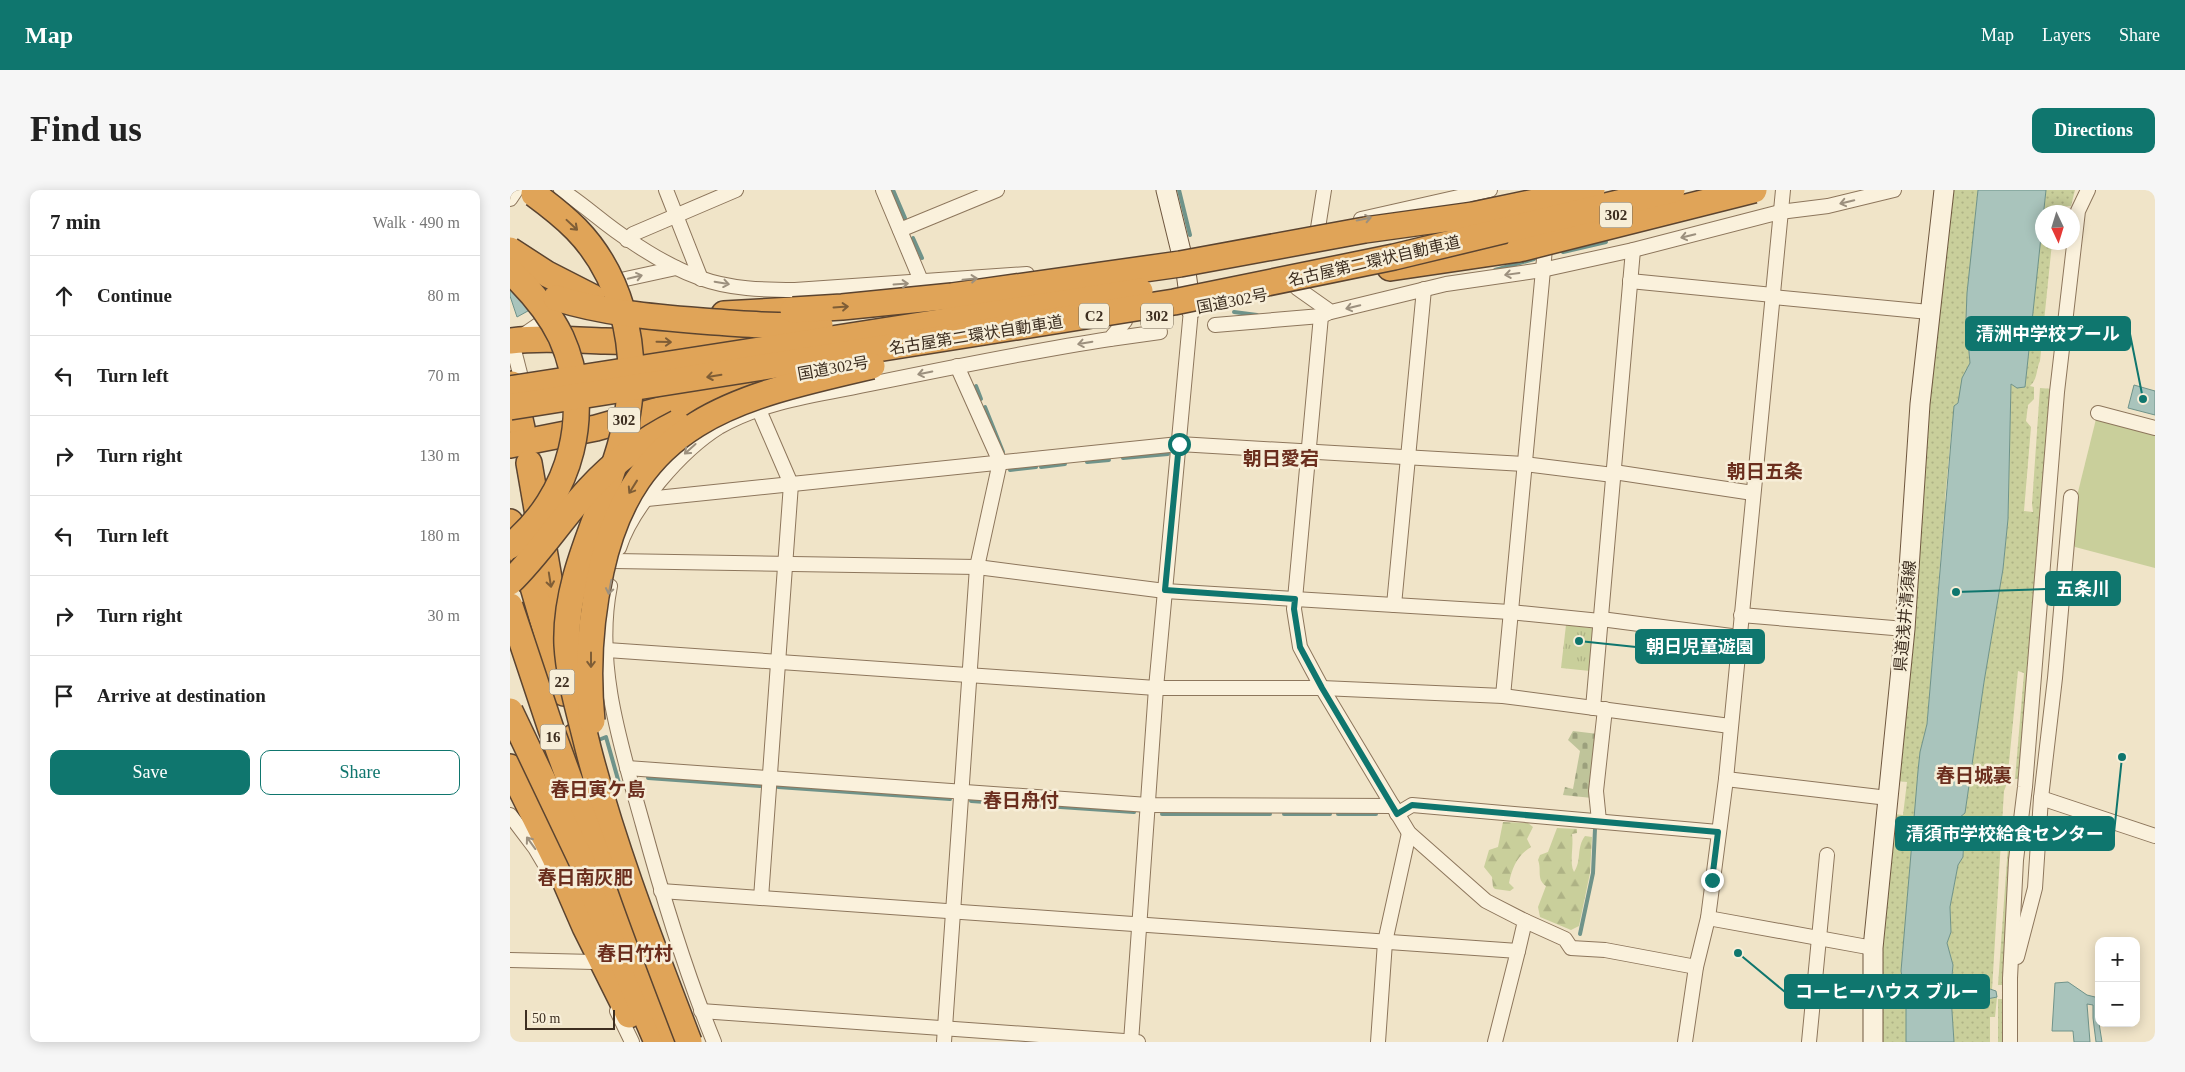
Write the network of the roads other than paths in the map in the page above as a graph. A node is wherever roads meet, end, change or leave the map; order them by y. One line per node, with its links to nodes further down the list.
1 (516, 190): 24 (street)
2 (527, 190): 123 (highway, one-way to 123, bridge)
3 (561, 190): 30 (street)
4 (666, 190): 26 (street)
5 (736, 190): 26 (street)
6 (883, 190): 28 (street)
7 (996, 190): 28 (street)
8 (1166, 190): 40 (main road)
9 (1324, 190): 27 (street)
10 (1553, 190): 38 (street)
11 (1564, 190): 23 (highway, 302)
12 (1592, 190): 57 (highway, one-way to 12, bridge)
13 (1605, 190): 49 (highway, 名古屋第二環状自動車道 / C2, bridge)
14 (1645, 190): 31 (street)
15 (1672, 190): 49 (highway, 名古屋第二環状自動車道 / C2, bridge)
16 (1716, 190): 32 (highway, 302)
17 (1754, 190): 32 (highway, bridge)
18 (1783, 190): 25 (street)
19 (1894, 190): 25 (street, one-way to 25)
20 (1944, 190): 51 (main road, 県道浅井清須線)
21 (2088, 190): 139 (street)
22 (1436, 197): 23 (street); 27 (street, one-way to 22)
23 (1498, 197): 36 (highway, 302)
24 (510, 199)
25 (1780, 212): 31 (street, one-way to 31); 48 (street)
26 (676, 215): 30 (street); 42 (street)
27 (1318, 228): 29 (street)
28 (900, 230): 45 (street)
29 (1279, 236): 33 (street); 36 (street)
30 (627, 240): 37 (street)
31 (1637, 242): 38 (street); 44 (street)
32 (1517, 244): 46 (highway, 国道302号 / 302)
33 (1217, 247)
34 (510, 250): 53 (highway, bridge)
35 (1146, 259): 41 (street)
36 (1256, 259): 40 (highway, 302)
37 (676, 268): 42 (street); 57 (street, one-way to 37)
38 (1542, 270): 47 (street, one-way to 47); 73 (street)
39 (510, 272): 81 (highway, bridge)
40 (1186, 272): 49 (highway, 302); 50 (main road)
41 (1036, 273): 45 (street, one-way to 41); 49 (street)
42 (701, 279): 45 (street, one-way to 45)
43 (510, 281): 53 (highway, bridge)
44 (1630, 281): 48 (street); 74 (street)
45 (922, 282)
46 (1297, 288): 50 (highway, 国道302号 / 302); 52 (street)
47 (1424, 289): 52 (street, one-way to 52); 70 (street)
48 (1773, 296): 51 (street); 76 (street)
49 (1075, 304): 53 (highway, bridge); 57 (highway, 302, one-way to 49); 59 (highway, bridge); 61 (highway, 名古屋第二環状自動車道 / C2, bridge); 64 (highway, 名古屋第二環状自動車道 / C2, one-way to 64, bridge)
50 (1191, 310): 55 (highway, 国道302号 / 302); 68 (street)
51 (1930, 312): 93 (main road, 県道浅井清須線)
52 (1326, 314): 54 (street); 69 (street)
53 (652, 317)
54 (1215, 325)
55 (1117, 330): 56 (street); 58 (street, one-way to 58); 60 (highway, 国道302号 / 302)
56 (1160, 332)
57 (513, 353): 64 (highway)
58 (957, 366): 62 (street, one-way to 62); 72 (street)
59 (786, 387): 85 (highway, bridge); 123 (highway, one-way to 123, bridge)
60 (736, 388): 65 (highway, 国道302号 / 302); 66 (street)
61 (510, 389)
62 (759, 410): 66 (street); 75 (street)
63 (2098, 413): 67 (street)
64 (519, 426): 65 (highway, 国道302号 / 302)
65 (596, 428): 71 (highway)
66 (719, 428): 78 (street, one-way to 78)
67 (2155, 428)
68 (1179, 444): 69 (street); 72 (street); 86 (street)
69 (1308, 452): 70 (street); 87 (street)
70 (1408, 457): 73 (street); 88 (street)
71 (527, 462): 80 (street); 99 (highway, one-way to 99)
72 (1000, 462): 75 (street); 84 (street)
73 (1524, 464): 74 (street); 90 (street)
74 (1613, 473): 76 (street); 92 (street)
75 (791, 484): 78 (street); 83 (street)
76 (1754, 493): 91 (street)
77 (2071, 497): 115 (street)
78 (647, 499): 80 (street)
79 (510, 522): 99 (highway, 22)
80 (623, 537): 82 (street)
81 (510, 546)
82 (616, 561): 83 (street); 96 (street, one-way to 96)
83 (784, 564): 84 (street); 97 (street)
84 (977, 567): 86 (street); 98 (street)
85 (510, 582)
86 (1165, 590): 87 (street); 100 (street)
87 (1295, 599): 88 (street); 101 (street)
88 (1394, 605): 90 (street)
89 (510, 606): 145 (highway, 16, bridge)
90 (1510, 612): 92 (street); 102 (street)
91 (1741, 615): 93 (street); 94 (street)
92 (1601, 620): 94 (street); 104 (street)
93 (1905, 629): 114 (main road, 県道浅井清須線)
94 (1739, 637): 106 (street)
95 (510, 640): 123 (highway, 22)
96 (607, 650): 97 (street); 109 (street)
97 (778, 662): 98 (street); 110 (street)
98 (969, 675): 100 (street); 113 (street)
99 (562, 685): 123 (highway, 22)
100 (1156, 688): 101 (street); 116 (street)
101 (1322, 688): 102 (street); 118 (street)
102 (1503, 696): 104 (street)
103 (510, 700): 125 (highway)
104 (1599, 709): 106 (street); 119 (street)
105 (510, 711): 144 (highway, 16, bridge)
106 (1730, 726): 111 (street)
107 (510, 763): 125 (highway)
108 (510, 767): 117 (highway)
109 (627, 768): 110 (street); 126 (street)
110 (769, 778): 113 (street); 127 (street)
111 (1726, 779): 114 (street); 120 (street)
112 (510, 785): 117 (highway)
113 (961, 792): 116 (street); 128 (street)
114 (1888, 798): 134 (main road, 県道浅井清須線)
115 (2042, 798): 122 (street); 139 (street)
116 (1148, 805): 118 (street); 131 (street)
117 (518, 809): 137 (street, one-way to 117); 143 (highway)
118 (1395, 810): 119 (street); 121 (street)
119 (1599, 821): 120 (street)
120 (1718, 832): 129 (street)
121 (1409, 833): 130 (street); 133 (street)
122 (2155, 836)
123 (606, 842): 145 (highway, 22); 146 (highway, bridge)
124 (1827, 856): 132 (street)
125 (587, 878): 144 (highway)
126 (662, 891): 127 (street); 140 (street)
127 (761, 898): 128 (street)
128 (953, 912): 131 (street); 141 (street)
129 (1708, 918): 132 (street); 138 (street)
130 (1526, 921): 135 (street); 138 (street)
131 (1139, 925): 133 (street); 148 (street)
132 (1819, 939): 134 (street); 153 (street)
133 (1385, 942): 135 (street); 150 (street)
134 (1873, 948): 154 (main road, 県道浅井清須線)
135 (1518, 952): 151 (street)
136 (510, 960): 137 (street)
137 (594, 962): 142 (street)
138 (1696, 967): 152 (street)
139 (2010, 978): 155 (street)
140 (701, 1011): 141 (street); 147 (street)
141 (944, 1035): 148 (street)
142 (632, 1042)
143 (642, 1042)
144 (658, 1042)
145 (678, 1042)
146 (689, 1042)
147 (714, 1042)
148 (1131, 1042): 149 (street)
149 (1138, 1042)
150 (1378, 1042)
151 (1495, 1042)
152 (1685, 1042)
153 (1809, 1042)
154 (1873, 1042)
155 (2010, 1042)

